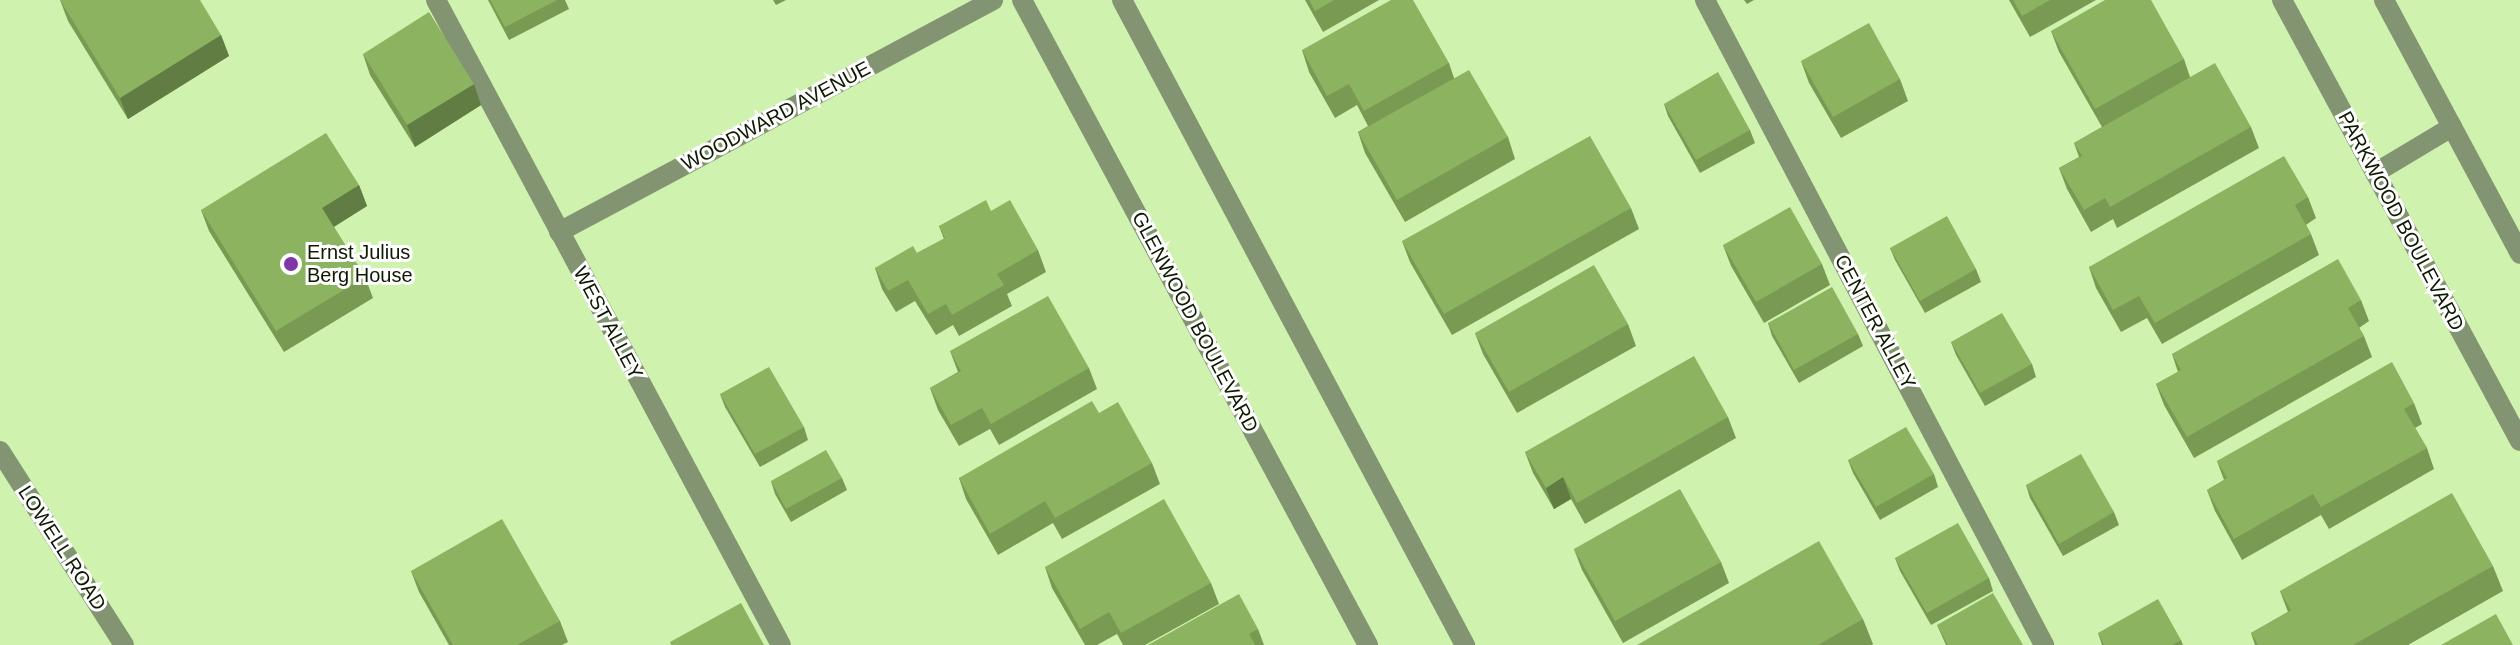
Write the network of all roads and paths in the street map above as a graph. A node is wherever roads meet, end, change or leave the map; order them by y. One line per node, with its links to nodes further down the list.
1 (436, 0): 10 (street, WEST ALLEY)
2 (993, 0): 10 (street, WOODWARD AVENUE)
3 (1022, 0): 16 (street, GLENWOOD BOULEVARD)
4 (1122, 0): 17 (street)
5 (1705, 0): 18 (street, CENTER ALLEY)
6 (2282, 0): 9 (street, PARKWOOD BOULEVARD)
7 (2384, 0): 8 (street)
8 (2452, 127): 9 (street); 11 (street)
9 (2375, 173): 12 (street, PARKWOOD BOULEVARD)
10 (559, 232): 15 (street, WEST ALLEY)
11 (2520, 254)
12 (2520, 441)
13 (0, 451): 14 (street, LOWELL ROAD)
14 (124, 645)
15 (781, 645)
16 (1368, 645)
17 (1465, 645)
18 (2044, 645)

